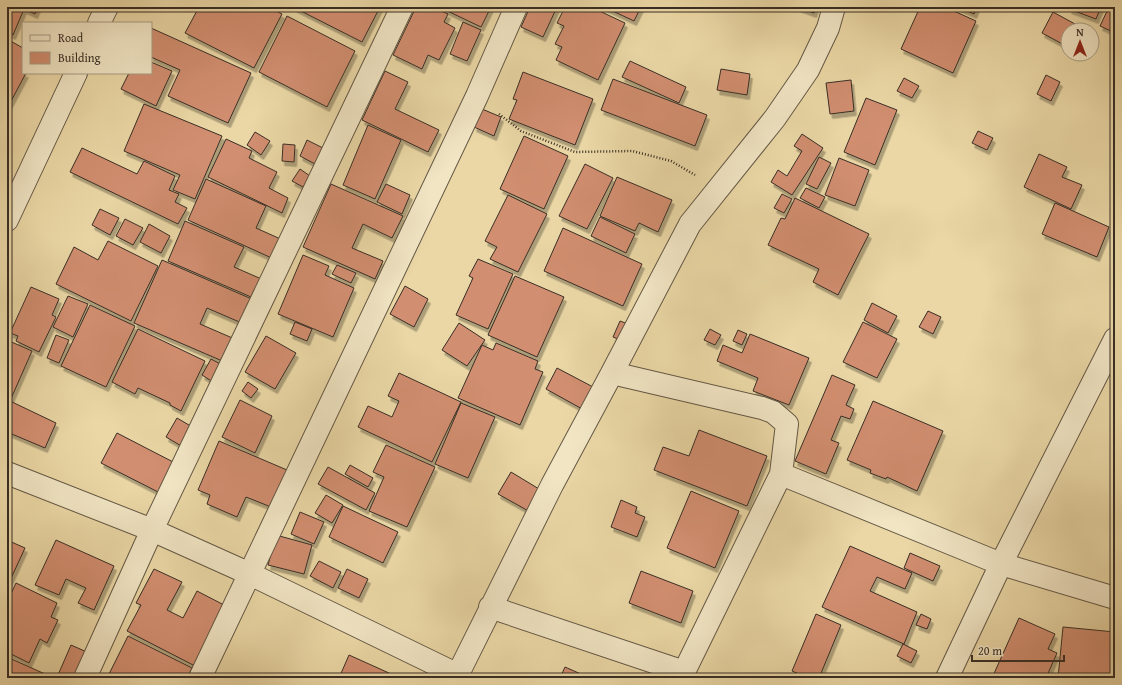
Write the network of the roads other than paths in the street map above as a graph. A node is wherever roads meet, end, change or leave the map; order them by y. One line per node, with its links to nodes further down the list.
1 (107, 7): 5 (street)
2 (402, 7): 12 (street)
3 (516, 7): 14 (street)
4 (834, 7): 9 (street)
5 (100, 22)
6 (76, 74): 7 (street)
7 (7, 220)
8 (1115, 339): 13 (street)
9 (612, 373): 11 (street); 16 (street)
10 (7, 473): 12 (street)
11 (782, 474): 13 (street); 17 (street)
12 (152, 530): 14 (street); 19 (street)
13 (1001, 564): 15 (street); 21 (street)
14 (250, 574): 18 (street); 20 (street)
15 (1115, 598)
16 (490, 607): 17 (street); 18 (street)
17 (682, 675)
18 (457, 676)
19 (85, 678)
20 (200, 678)
21 (947, 678)

